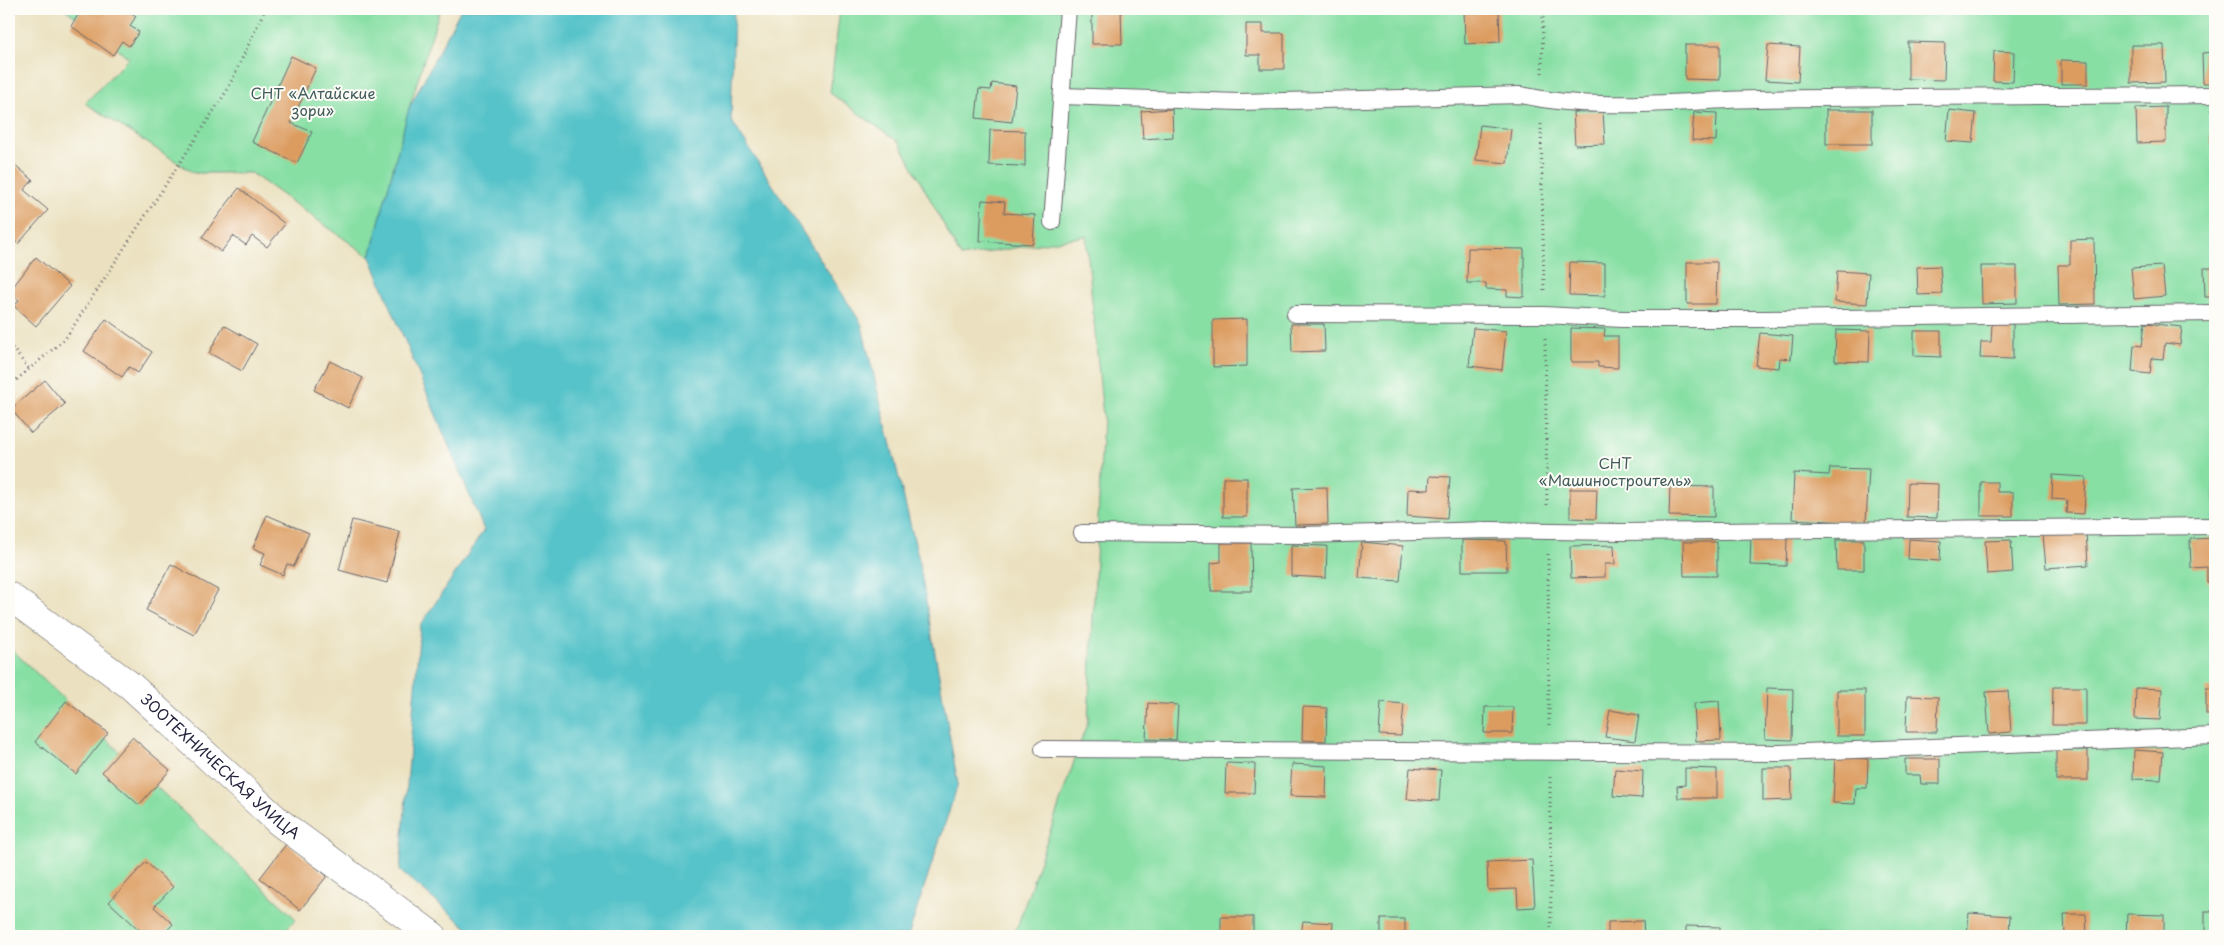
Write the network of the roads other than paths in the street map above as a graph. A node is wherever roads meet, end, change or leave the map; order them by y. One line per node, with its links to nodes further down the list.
1 (1068, 9): 3 (lane)
2 (2215, 95): 3 (lane)
3 (1062, 96): 4 (lane)
4 (1052, 222)
5 (2215, 313): 6 (lane)
6 (1295, 314)
7 (2215, 526): 8 (lane)
8 (1082, 533)
9 (9, 596): 12 (street, ЗООТЕХНИЧЕСКАЯ УЛИЦА)
10 (2215, 736): 11 (lane)
11 (1043, 749)
12 (433, 936)

